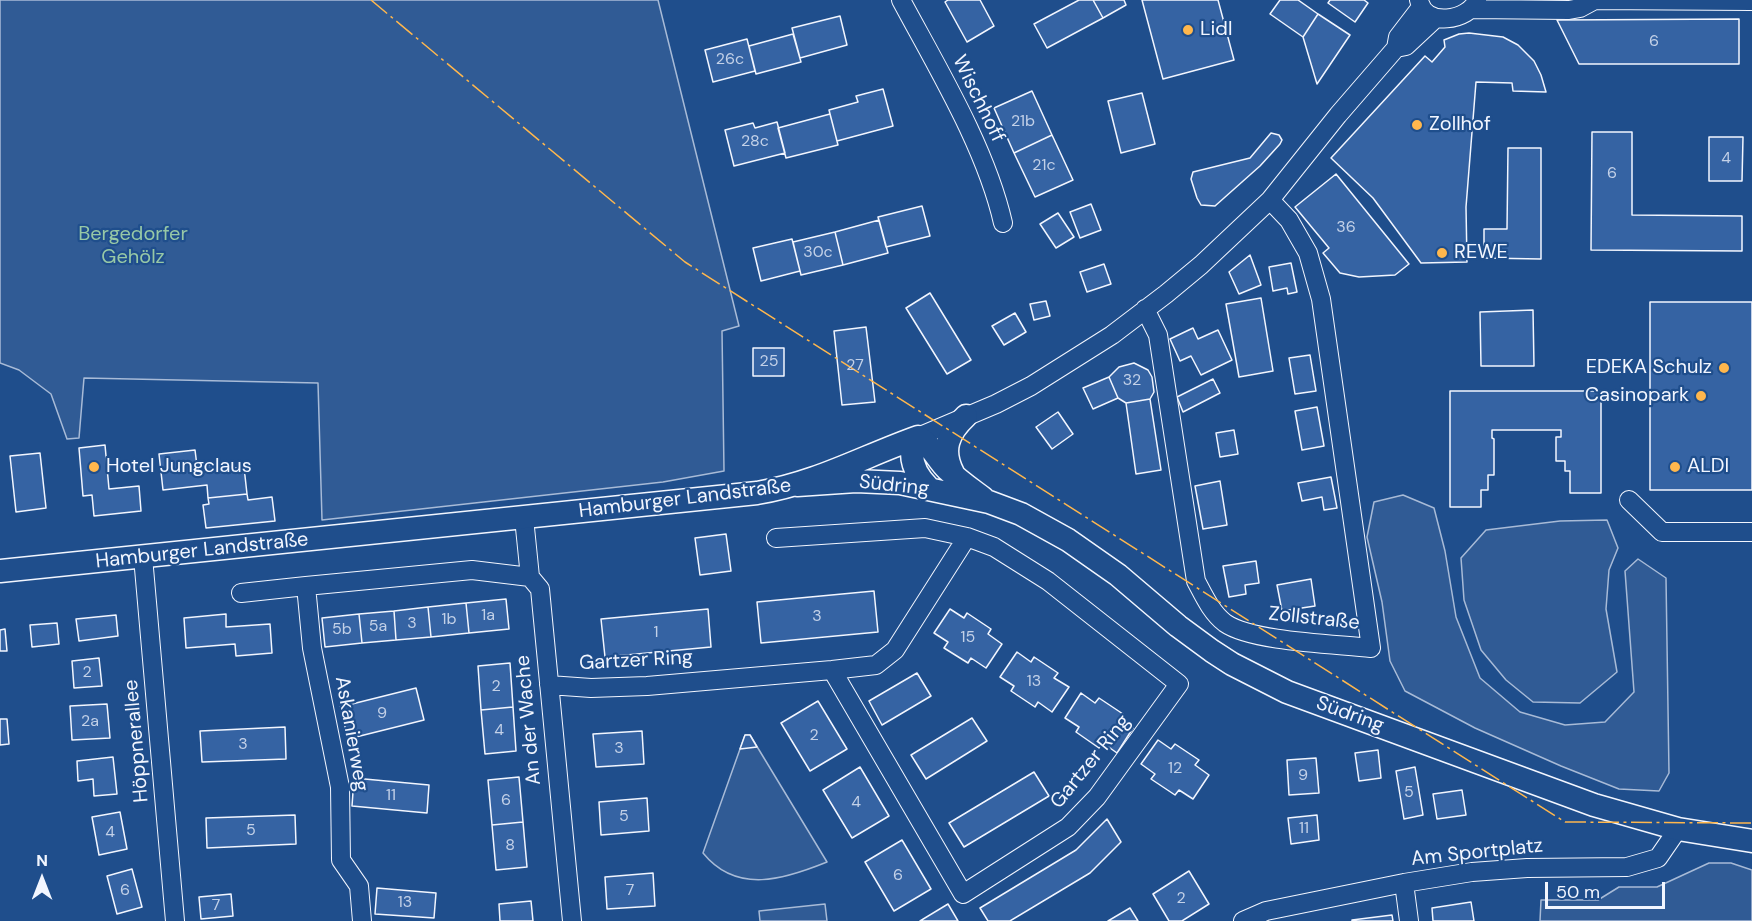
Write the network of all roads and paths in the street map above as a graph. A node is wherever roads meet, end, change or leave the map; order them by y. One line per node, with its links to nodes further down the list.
1 (901, 0): 9 (street, Wischhoff)
2 (1591, 1): 3 (street); 5 (street)
3 (1752, 1)
4 (1420, 3): 6 (street); 7 (street, Hamburger Landstraße)
5 (1474, 5): 6 (street)
6 (1436, 18): 7 (street, Hamburger Landstraße)
7 (1396, 48): 8 (street, Hamburger Landstraße)
8 (1270, 200): 10 (street, Hamburger Landstraße); 10 (street, Zollstraße)
9 (1003, 223)
10 (1145, 309): 11 (street, Hamburger Landstraße)
11 (966, 416): 12 (street, Hamburger Landstraße); 13 (main road)
12 (917, 438): 13 (main road, Südring); 14 (main road, Hamburger Landstraße); 15 (main road)
13 (955, 477): 17 (main road, Südring)
14 (797, 485): 15 (main road, Südring); 18 (main road, Hamburger Landstraße)
15 (928, 487): 17 (main road, Südring)
16 (1629, 500): 19 (street)
17 (989, 502): 29 (main road, Südring)
18 (524, 518): 22 (main road, Hamburger Landstraße); 24 (street, An der Wache)
19 (1752, 532)
20 (967, 537): 21 (street, Gartzer Ring); 27 (street, Gartzer Ring); 27 (street, Gartzer Ring)
21 (776, 538)
22 (143, 557): 23 (main road, Hamburger Landstraße); 33 (street, Höppnerallee)
23 (0, 571)
24 (530, 577): 25 (street); 28 (street, An der Wache)
25 (306, 586): 26 (street); 34 (street, Askanierweg)
26 (241, 593)
27 (832, 670): 28 (street, Gartzer Ring)
28 (549, 686): 35 (street, An der Wache)
29 (1678, 829): 30 (main road, Südring); 31 (street, Am Sportplatz)
30 (1752, 841)
31 (1404, 883): 32 (street, Am Sportplatz); 37 (street)
32 (1267, 916): 36 (street, Am Sportplatz)
33 (175, 921)
34 (362, 921)
35 (572, 921)
36 (1243, 921)
37 (1409, 921)

